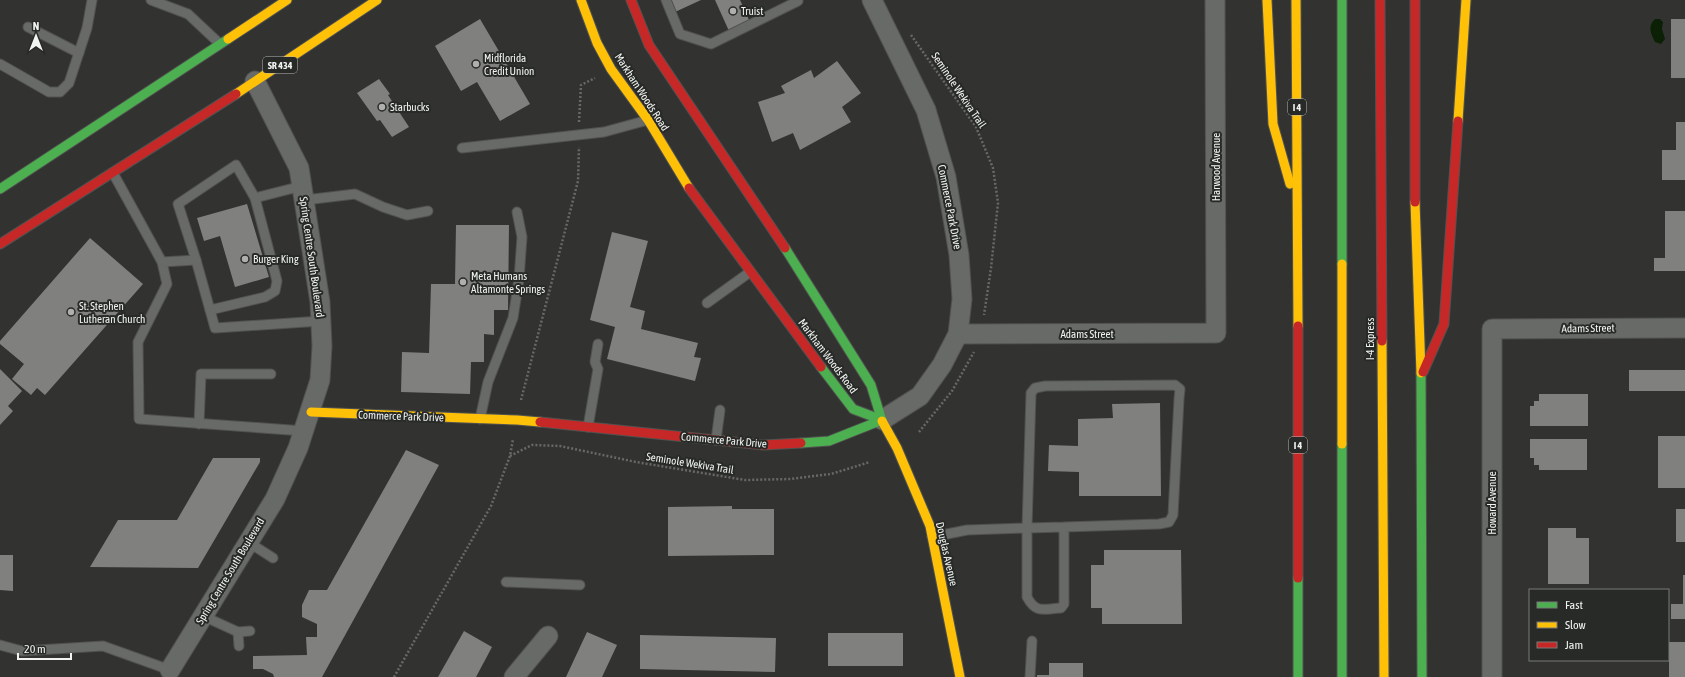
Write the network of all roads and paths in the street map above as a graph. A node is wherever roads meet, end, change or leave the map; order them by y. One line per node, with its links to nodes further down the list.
1 (92, 0): 20 (lane)
2 (151, 0): 19 (lane)
3 (286, 0): 19 (main road)
4 (377, 0): 22 (main road, SR 434)
5 (581, 0): 24 (main road, Markham Woods Road)
6 (631, 0): 54 (main road, Markham Woods Road)
7 (666, 0): 16 (lane)
8 (872, 0): 45 (street, Commerce Park Drive)
9 (1215, 0): 44 (street, Harwood Avenue)
10 (1267, 0): 33 (main road)
11 (1296, 0): 33 (main road, I 4)
12 (1342, 0): 83 (main road)
13 (1380, 0): 84 (main road, I-4 Express)
14 (1415, 0): 49 (main road)
15 (1466, 0): 49 (main road)
16 (797, 1)
17 (28, 27): 20 (lane)
18 (910, 33): 40 (path, Seminole Wekiva Trail)
19 (220, 44): 28 (main road)
20 (79, 53): 21 (lane)
21 (0, 64)
22 (255, 81): 27 (main road, SR 434); 29 (street, Spring Centre South Boulevard)
23 (581, 85): 25 (path)
24 (648, 120): 25 (lane); 37 (main road, Markham Woods Road)
25 (579, 135): 26 (lane); 50 (path)
26 (462, 148)
27 (113, 173): 34 (main road, SR 434); 36 (lane)
28 (0, 189)
29 (303, 193): 30 (lane); 31 (lane); 41 (street, Spring Centre South Boulevard)
30 (255, 198): 35 (lane); 39 (lane)
31 (428, 211)
32 (517, 212): 53 (lane)
33 (1298, 214): 82 (main road, I 4)
34 (0, 244)
35 (196, 260): 36 (lane); 39 (lane)
36 (162, 262): 55 (lane)
37 (750, 272): 38 (lane); 54 (main road, Markham Woods Road)
38 (707, 303)
39 (210, 310): 41 (lane)
40 (984, 315)
41 (321, 321): 52 (street, Spring Centre South Boulevard)
42 (1685, 328): 43 (street, Adams Street)
43 (1492, 329): 86 (street, Howard Avenue)
44 (1216, 333): 45 (street, Adams Street)
45 (958, 334): 54 (street, Commerce Park Drive)
46 (598, 344): 56 (lane)
47 (975, 348): 58 (path)
48 (271, 374): 55 (lane)
49 (1421, 377): 85 (main road)
50 (520, 401)
51 (720, 410): 60 (lane)
52 (311, 412): 53 (main road, Commerce Park Drive); 57 (street, Spring Centre South Boulevard)
53 (480, 419): 56 (main road, Commerce Park Drive)
54 (882, 420): 60 (main road, Commerce Park Drive); 65 (main road, Douglas Avenue)
55 (199, 424): 57 (lane)
56 (588, 427): 60 (main road, Commerce Park Drive)
57 (304, 431): 66 (street, Spring Centre South Boulevard)
58 (919, 432)
59 (514, 435): 61 (path)
60 (716, 440)
61 (510, 456): 62 (path, Seminole Wekiva Trail); 78 (path)
62 (870, 462)
63 (1064, 527): 64 (lane); 64 (lane); 64 (lane)
64 (1027, 528): 65 (lane)
65 (932, 537): 80 (main road, Douglas Avenue)
66 (248, 542): 67 (lane); 70 (street, Spring Centre South Boulevard)
67 (273, 558)
68 (506, 582): 69 (lane)
69 (580, 585)
70 (203, 616): 71 (lane); 77 (street, Spring Centre South Boulevard)
71 (238, 632): 72 (lane); 76 (lane)
72 (250, 632)
73 (548, 636): 79 (street)
74 (1032, 641): 81 (lane)
75 (0, 645): 77 (lane)
76 (238, 646)
77 (170, 670)
78 (394, 677)
79 (514, 677)
80 (960, 677)
81 (1030, 677)
82 (1298, 677)
83 (1342, 677)
84 (1384, 677)
85 (1422, 677)
86 (1492, 677)

